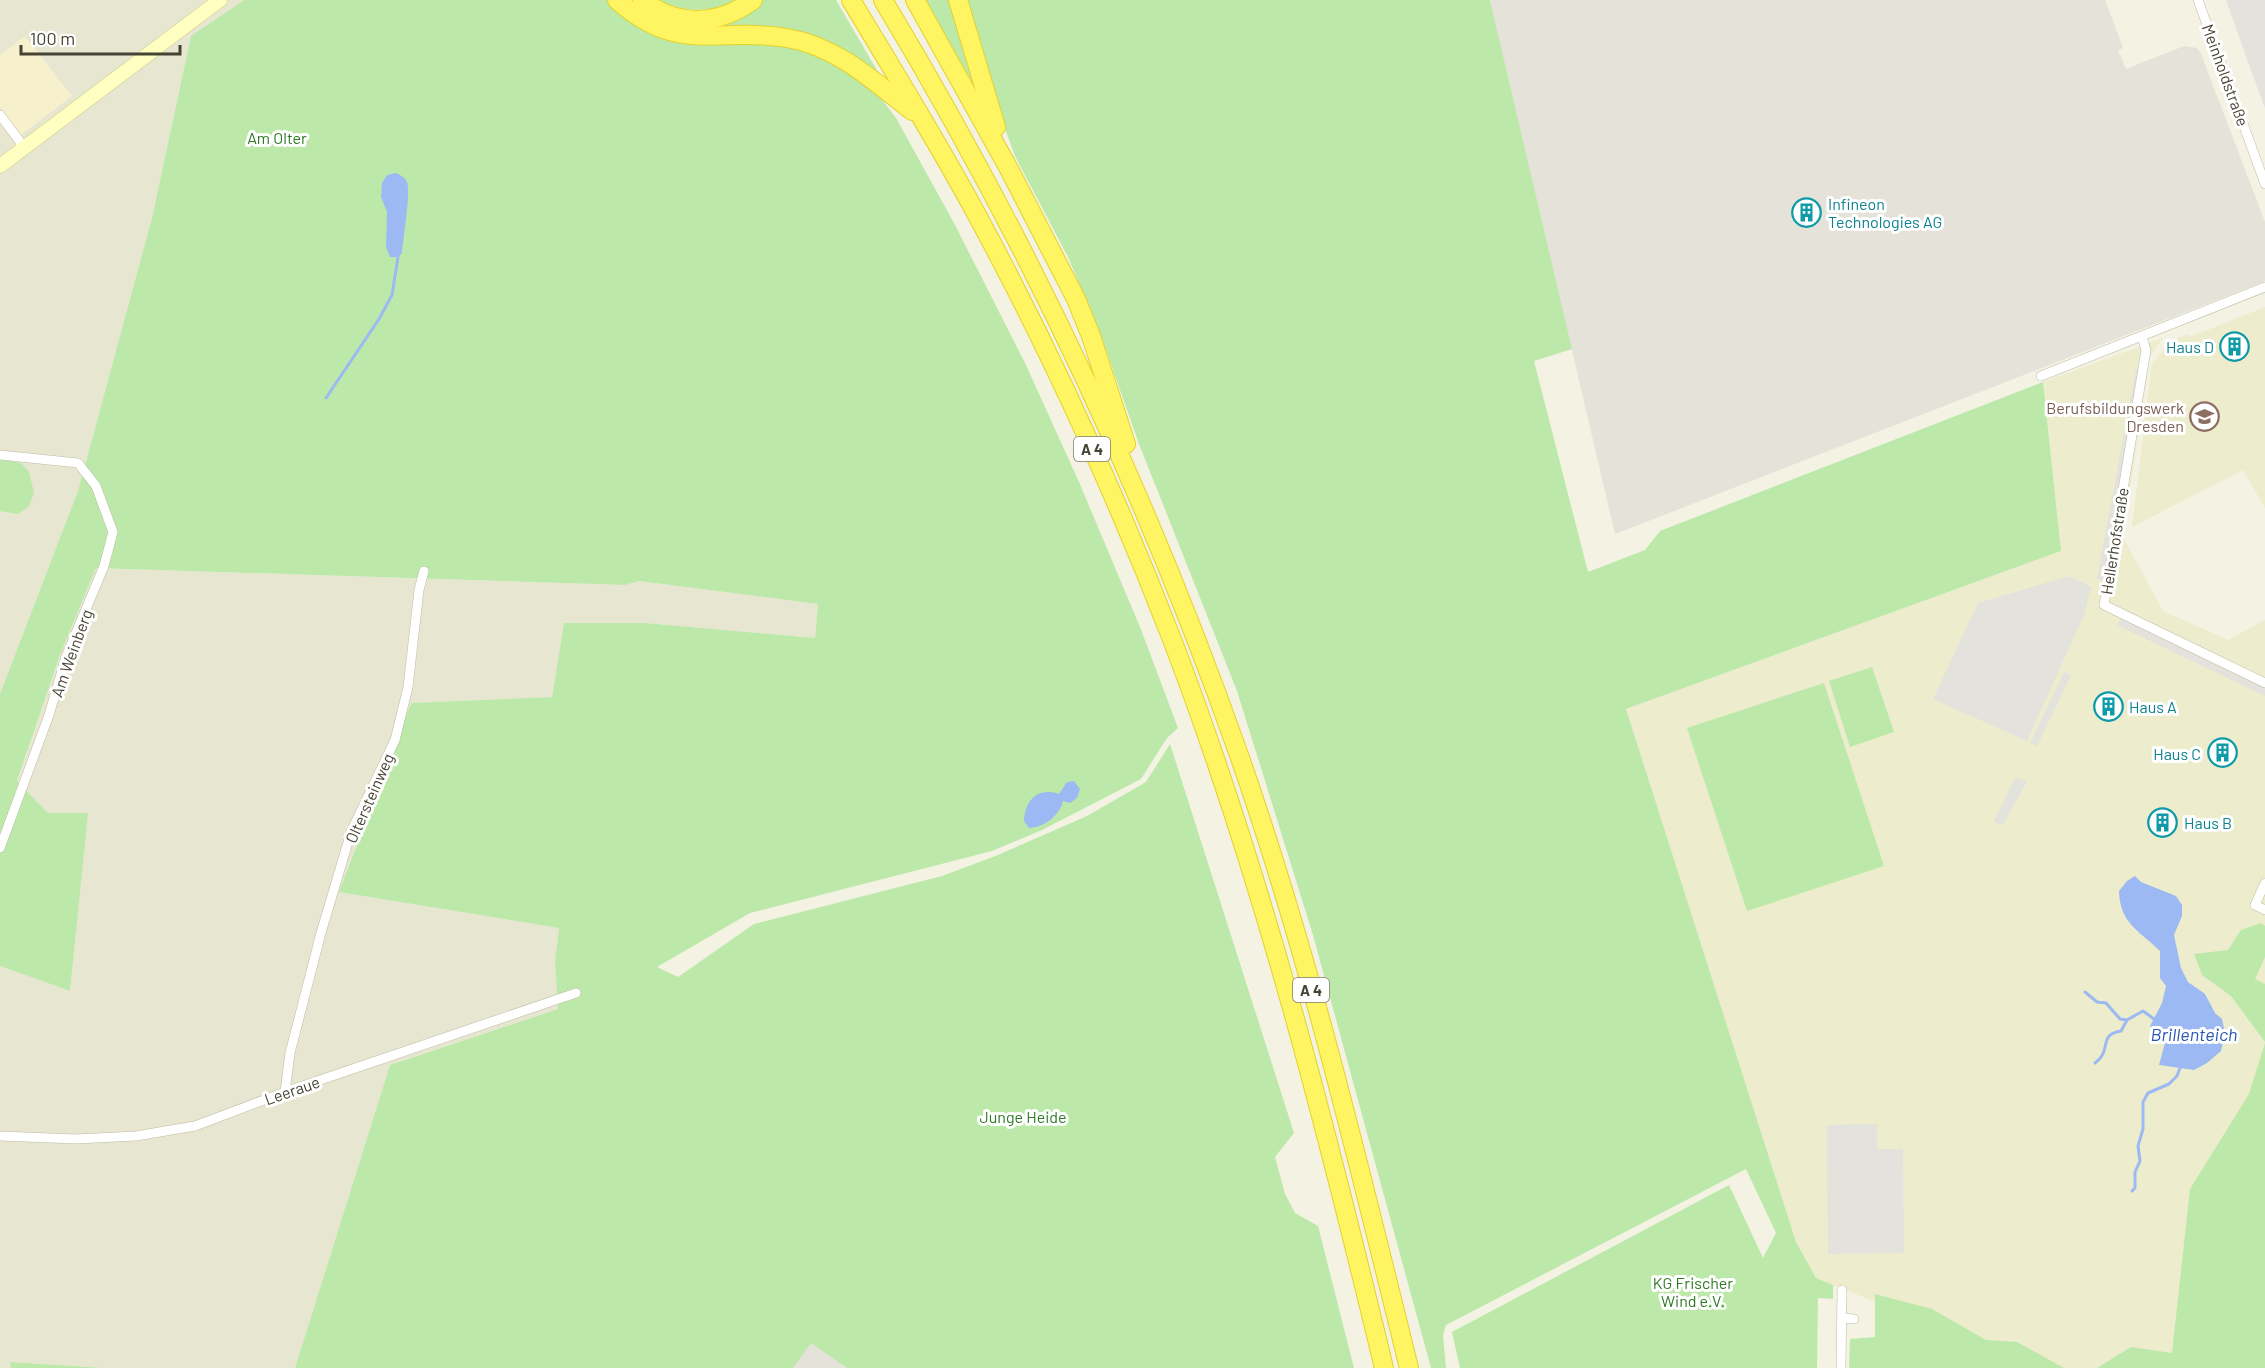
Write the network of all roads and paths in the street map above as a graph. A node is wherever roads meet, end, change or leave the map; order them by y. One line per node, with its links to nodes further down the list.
1 (220, 0): 12 (main road)
2 (617, 0): 11 (highway)
3 (642, 0): 4 (highway)
4 (753, 0)
5 (851, 0): 11 (highway, A 4)
6 (883, 0): 20 (highway, A 4)
7 (915, 0): 14 (highway)
8 (958, 0): 14 (highway)
9 (2198, 0): 15 (street, Meinholdstraße)
10 (0, 115): 12 (street)
11 (921, 118): 32 (highway, A 4)
12 (24, 147): 13 (main road)
13 (0, 166)
14 (1009, 169): 20 (highway)
15 (2265, 184)
16 (2265, 287): 17 (street)
17 (2142, 337): 18 (street); 22 (street, Hellerhofstraße)
18 (2042, 376)
19 (0, 455): 23 (street, Am Weinberg)
20 (1130, 475): 33 (highway, A 4)
21 (424, 571): 27 (street, Oltersteinweg)
22 (2265, 683)
23 (0, 848)
24 (2265, 883): 25 (street)
25 (2265, 910)
26 (576, 993): 27 (street, Leeraue)
27 (285, 1092): 28 (street, Leeraue)
28 (0, 1136)
29 (1842, 1290): 30 (street)
30 (1842, 1318): 31 (street); 34 (street)
31 (1854, 1319)
32 (1384, 1368)
33 (1409, 1368)
34 (1841, 1368)

